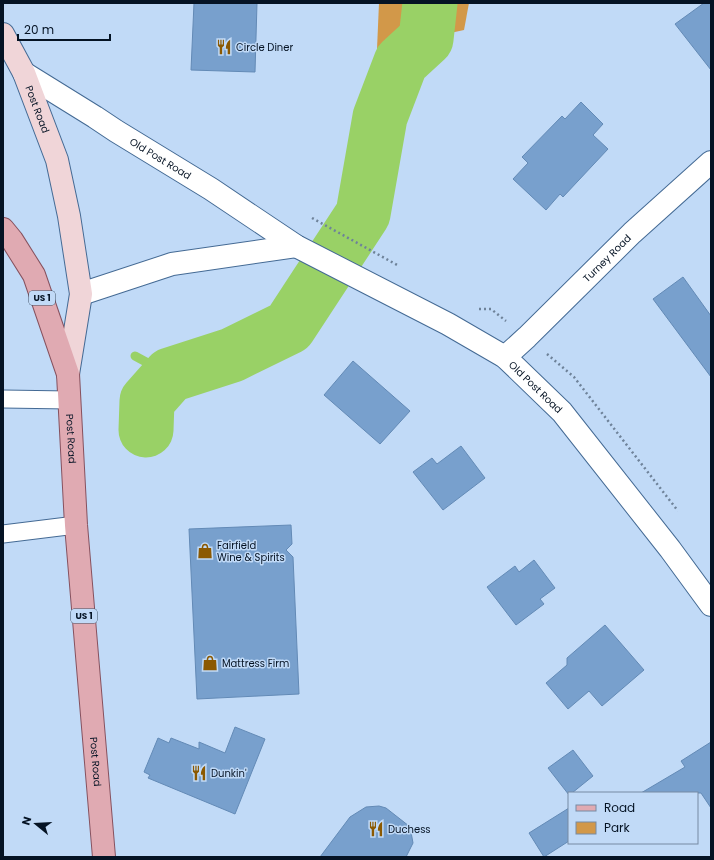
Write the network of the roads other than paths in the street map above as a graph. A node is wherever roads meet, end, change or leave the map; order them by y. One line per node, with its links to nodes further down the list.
1 (3, 34): 2 (main road, Post Road)
2 (24, 73): 5 (street, Old Post Road); 6 (main road, Post Road)
3 (711, 162): 7 (street, Turney Road)
4 (3, 229): 8 (main road, US 1)
5 (296, 246): 6 (street); 7 (street, Old Post Road)
6 (81, 294): 8 (main road, Post Road)
7 (505, 357): 13 (street, Old Post Road)
8 (68, 374): 10 (main road, Post Road / US 1)
9 (3, 399): 10 (lane)
10 (69, 400): 11 (main road, Post Road / US 1)
11 (76, 525): 12 (lane); 14 (main road, Post Road / US 1)
12 (3, 534)
13 (711, 605)
14 (104, 857)

